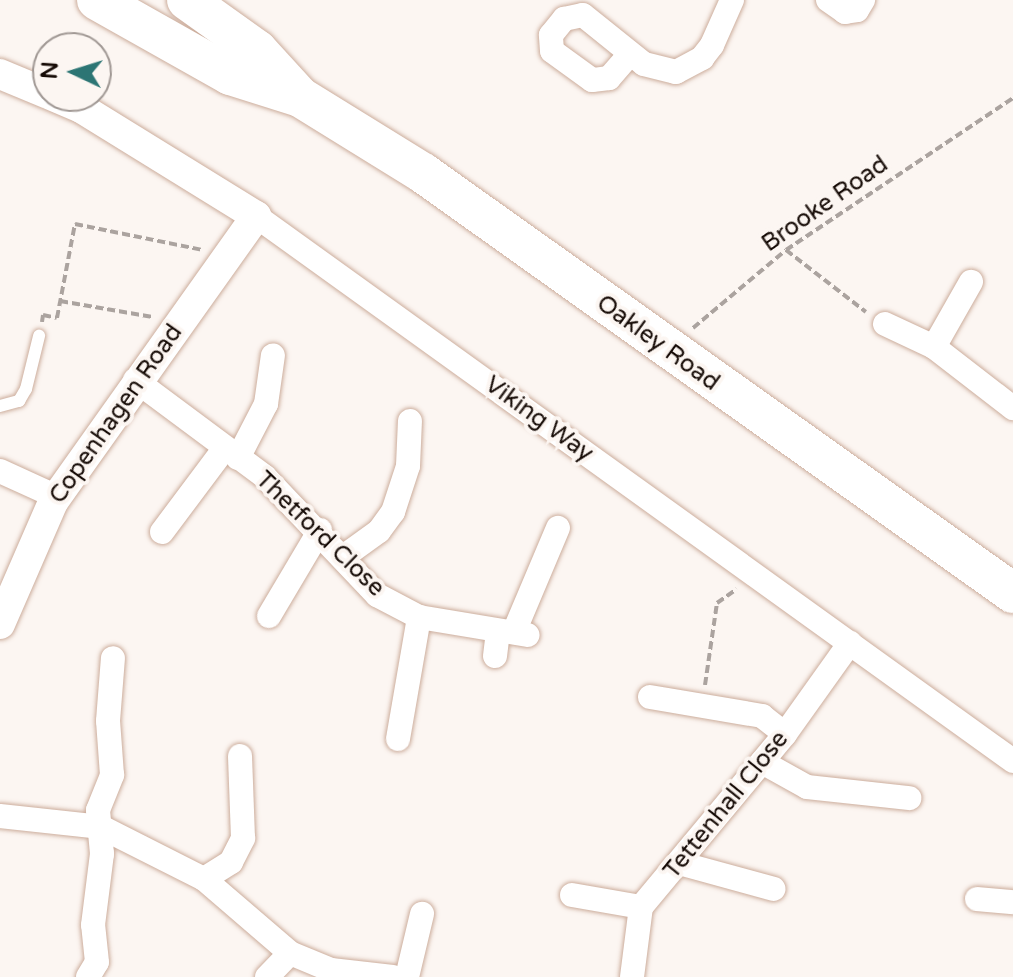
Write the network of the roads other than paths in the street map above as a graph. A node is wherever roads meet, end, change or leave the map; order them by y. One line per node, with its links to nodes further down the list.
1 (97, 0): 9 (main road, Oakley Road)
2 (187, 0): 9 (main road, Oakley Road)
3 (732, 0): 6 (street)
4 (828, 0): 5 (street)
5 (863, 0)
6 (630, 54)
7 (0, 74): 8 (street, Viking Way)
8 (32, 87)
9 (300, 97): 28 (main road, Oakley Road)
10 (87, 112): 11 (street, Viking Way)
11 (256, 216): 17 (street, Copenhagen Road); 33 (street, Viking Way)
12 (971, 282): 15 (street)
13 (885, 324): 15 (street)
14 (39, 336): 18 (lane)
15 (934, 347): 19 (street)
16 (273, 355): 21 (street)
17 (135, 380): 21 (street, Thetford Close); 23 (street, Copenhagen Road)
18 (0, 406)
19 (1013, 408)
20 (410, 421): 27 (street)
21 (231, 453): 25 (street, Thetford Close); 26 (street)
22 (0, 471): 23 (street)
23 (57, 497): 31 (street, Copenhagen Road)
24 (558, 528): 32 (street)
25 (320, 530): 27 (street, Thetford Close); 29 (street)
26 (162, 532)
27 (343, 557): 30 (street, Thetford Close)
28 (1013, 593)
29 (269, 616)
30 (419, 617): 32 (street, Thetford Close); 38 (street)
31 (0, 624)
32 (513, 633): 34 (street)
33 (850, 643): 37 (street, Tettenhall Close); 40 (street, Viking Way)
34 (495, 656)
35 (113, 658): 44 (street)
36 (650, 697): 37 (street)
37 (785, 734): 41 (street, Tettenhall Close)
38 (398, 739)
39 (240, 756): 46 (street)
40 (1013, 761)
41 (762, 762): 42 (street); 45 (street, Tettenhall Close)
42 (909, 798)
43 (0, 816): 44 (street)
44 (101, 827): 46 (street); 54 (street)
45 (679, 863): 47 (street); 51 (street, Tettenhall Close)
46 (204, 879): 53 (street)
47 (774, 889)
48 (572, 895): 51 (street)
49 (977, 899): 50 (street)
50 (1013, 902)
51 (641, 907): 58 (street)
52 (422, 914): 57 (street)
53 (290, 953): 55 (street); 56 (street)
54 (88, 977)
55 (267, 977)
56 (393, 977)
57 (407, 977)
58 (632, 977)

